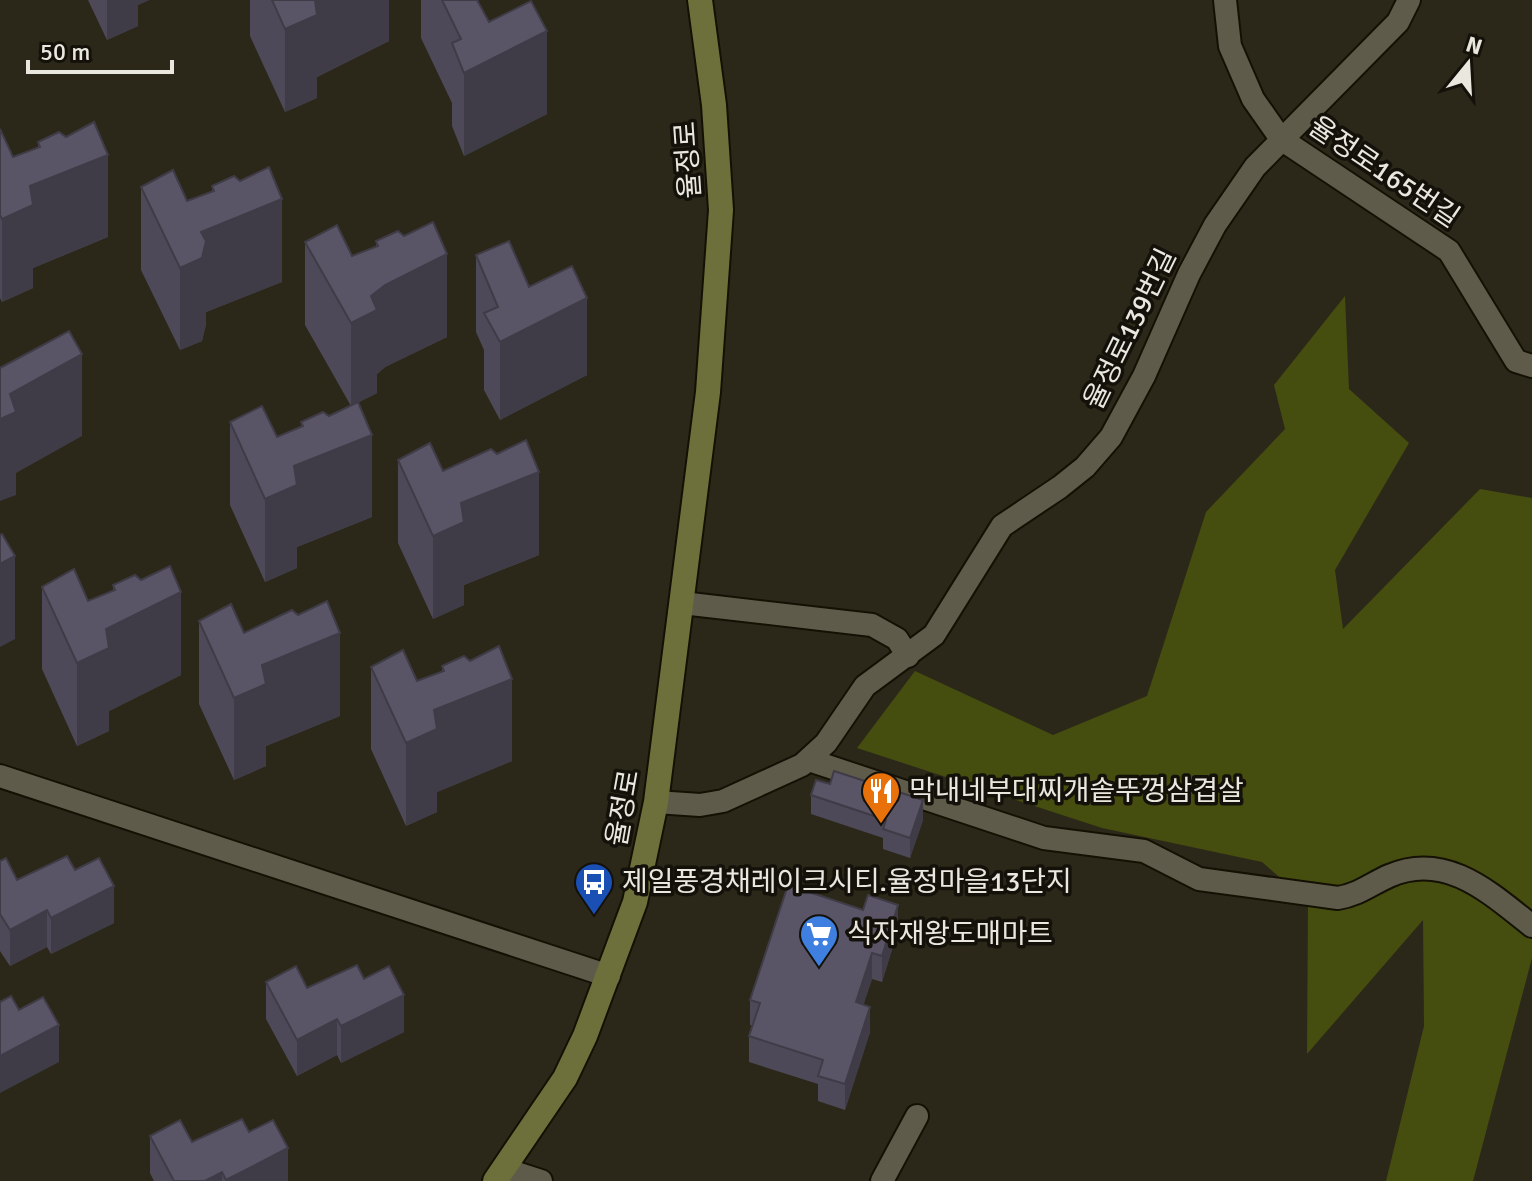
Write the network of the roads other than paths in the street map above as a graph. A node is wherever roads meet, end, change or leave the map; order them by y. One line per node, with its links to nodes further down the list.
1 (700, 0): 6 (main road, 율정로)
2 (1225, 0): 4 (street, 율정로165번길)
3 (1409, 0): 4 (street, 율정로139번길)
4 (1281, 139): 5 (street, 율정로165번길); 7 (street, 율정로139번길)
5 (1532, 366)
6 (682, 603): 7 (street); 10 (main road, 율정로)
7 (908, 656): 8 (street, 율정로139번길)
8 (809, 760): 10 (street, 율정로139번길); 11 (street)
9 (0, 776): 12 (street)
10 (656, 802): 12 (main road, 율정로)
11 (1532, 926)
12 (609, 976): 14 (main road, 율정로)
13 (917, 1116): 16 (street)
14 (499, 1175): 15 (street)
15 (541, 1181)
16 (882, 1181)

